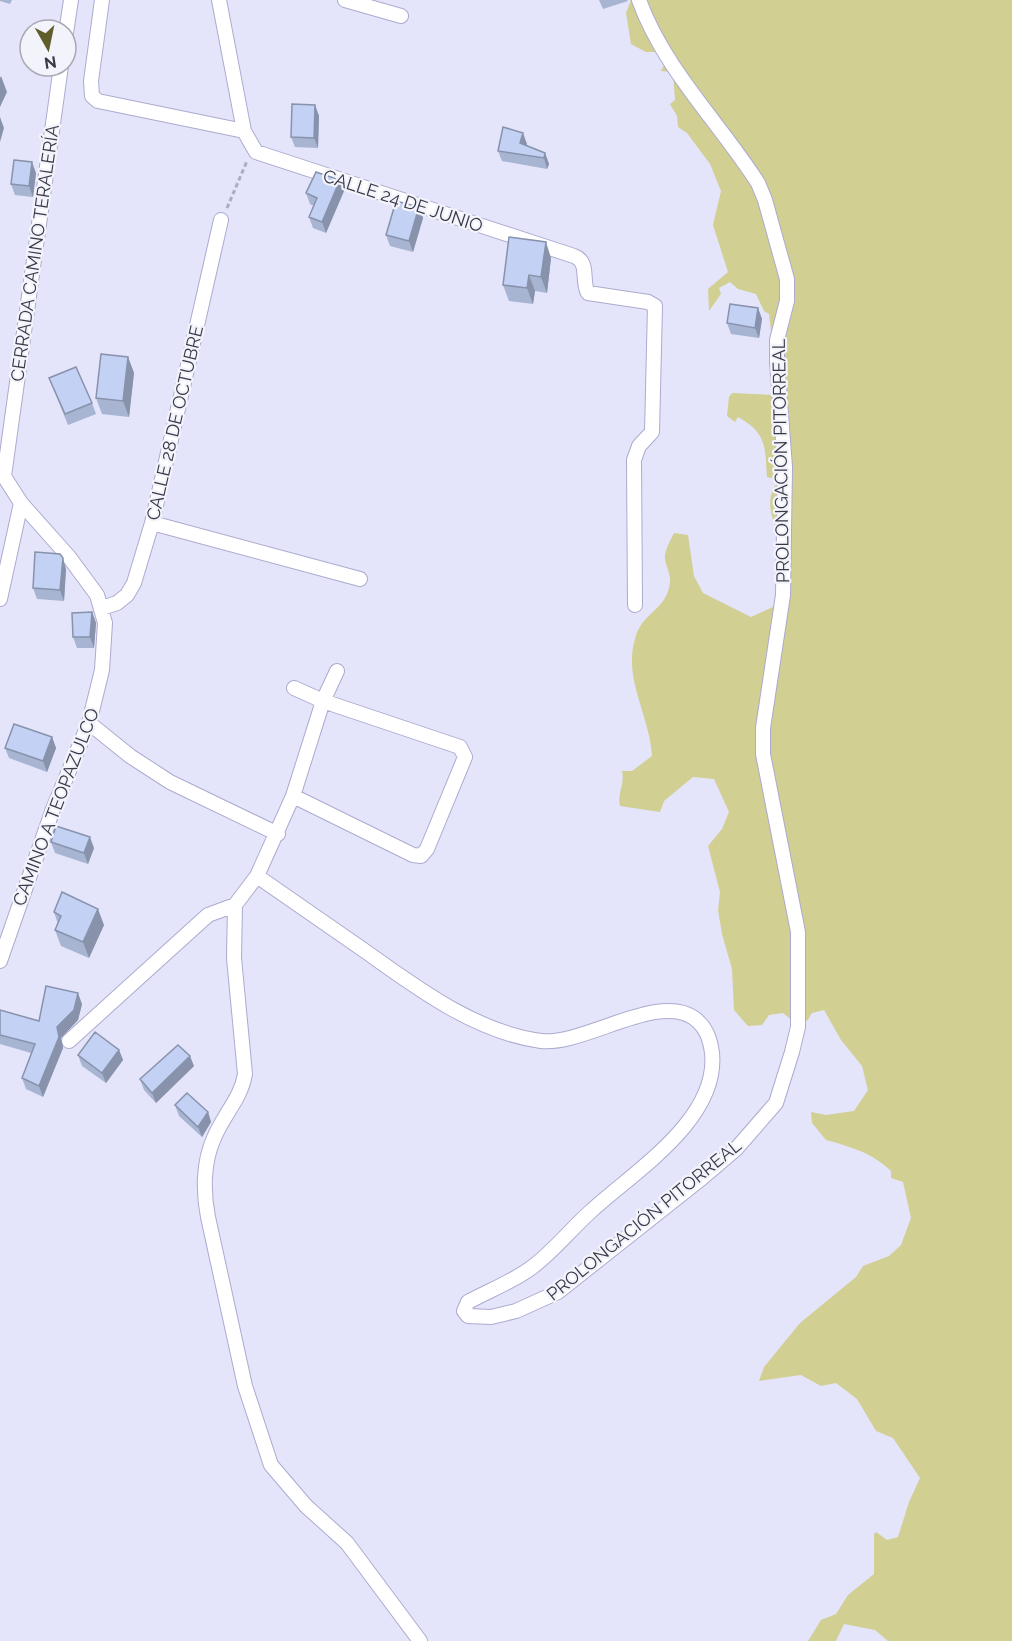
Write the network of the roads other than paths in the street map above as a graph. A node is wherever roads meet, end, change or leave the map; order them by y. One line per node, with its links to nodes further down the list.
1 (71, 0): 7 (street)
2 (102, 0): 9 (street)
3 (219, 0): 9 (street)
4 (345, 0): 6 (street)
5 (639, 0): 24 (street, PROLONGACIÓN PITORREAL)
6 (401, 16)
7 (68, 18)
8 (59, 78): 11 (street, CERRADA CAMINO TERALERÍA)
9 (243, 131): 16 (street, CALLE 24 DE JUNIO)
10 (221, 220): 13 (street, CALLE 28 DE OCTUBRE)
11 (2, 473): 12 (street, CAMINO A TEOPAZULCO)
12 (21, 503): 15 (street); 17 (street, CAMINO A TEOPAZULCO)
13 (152, 523): 14 (street); 17 (street, CALLE 28 DE OCTUBRE)
14 (360, 579)
15 (0, 599)
16 (635, 605)
17 (102, 608): 21 (street, CAMINO A TEOPAZULCO)
18 (337, 671): 20 (street)
19 (294, 688): 20 (street)
20 (323, 701): 22 (street); 22 (street)
21 (89, 723): 23 (street); 26 (street, CAMINO A TEOPAZULCO)
22 (297, 798): 23 (street)
23 (278, 834): 24 (street)
24 (257, 876): 25 (street)
25 (235, 904): 27 (street); 28 (street)
26 (0, 961)
27 (69, 1041)
28 (420, 1641)

